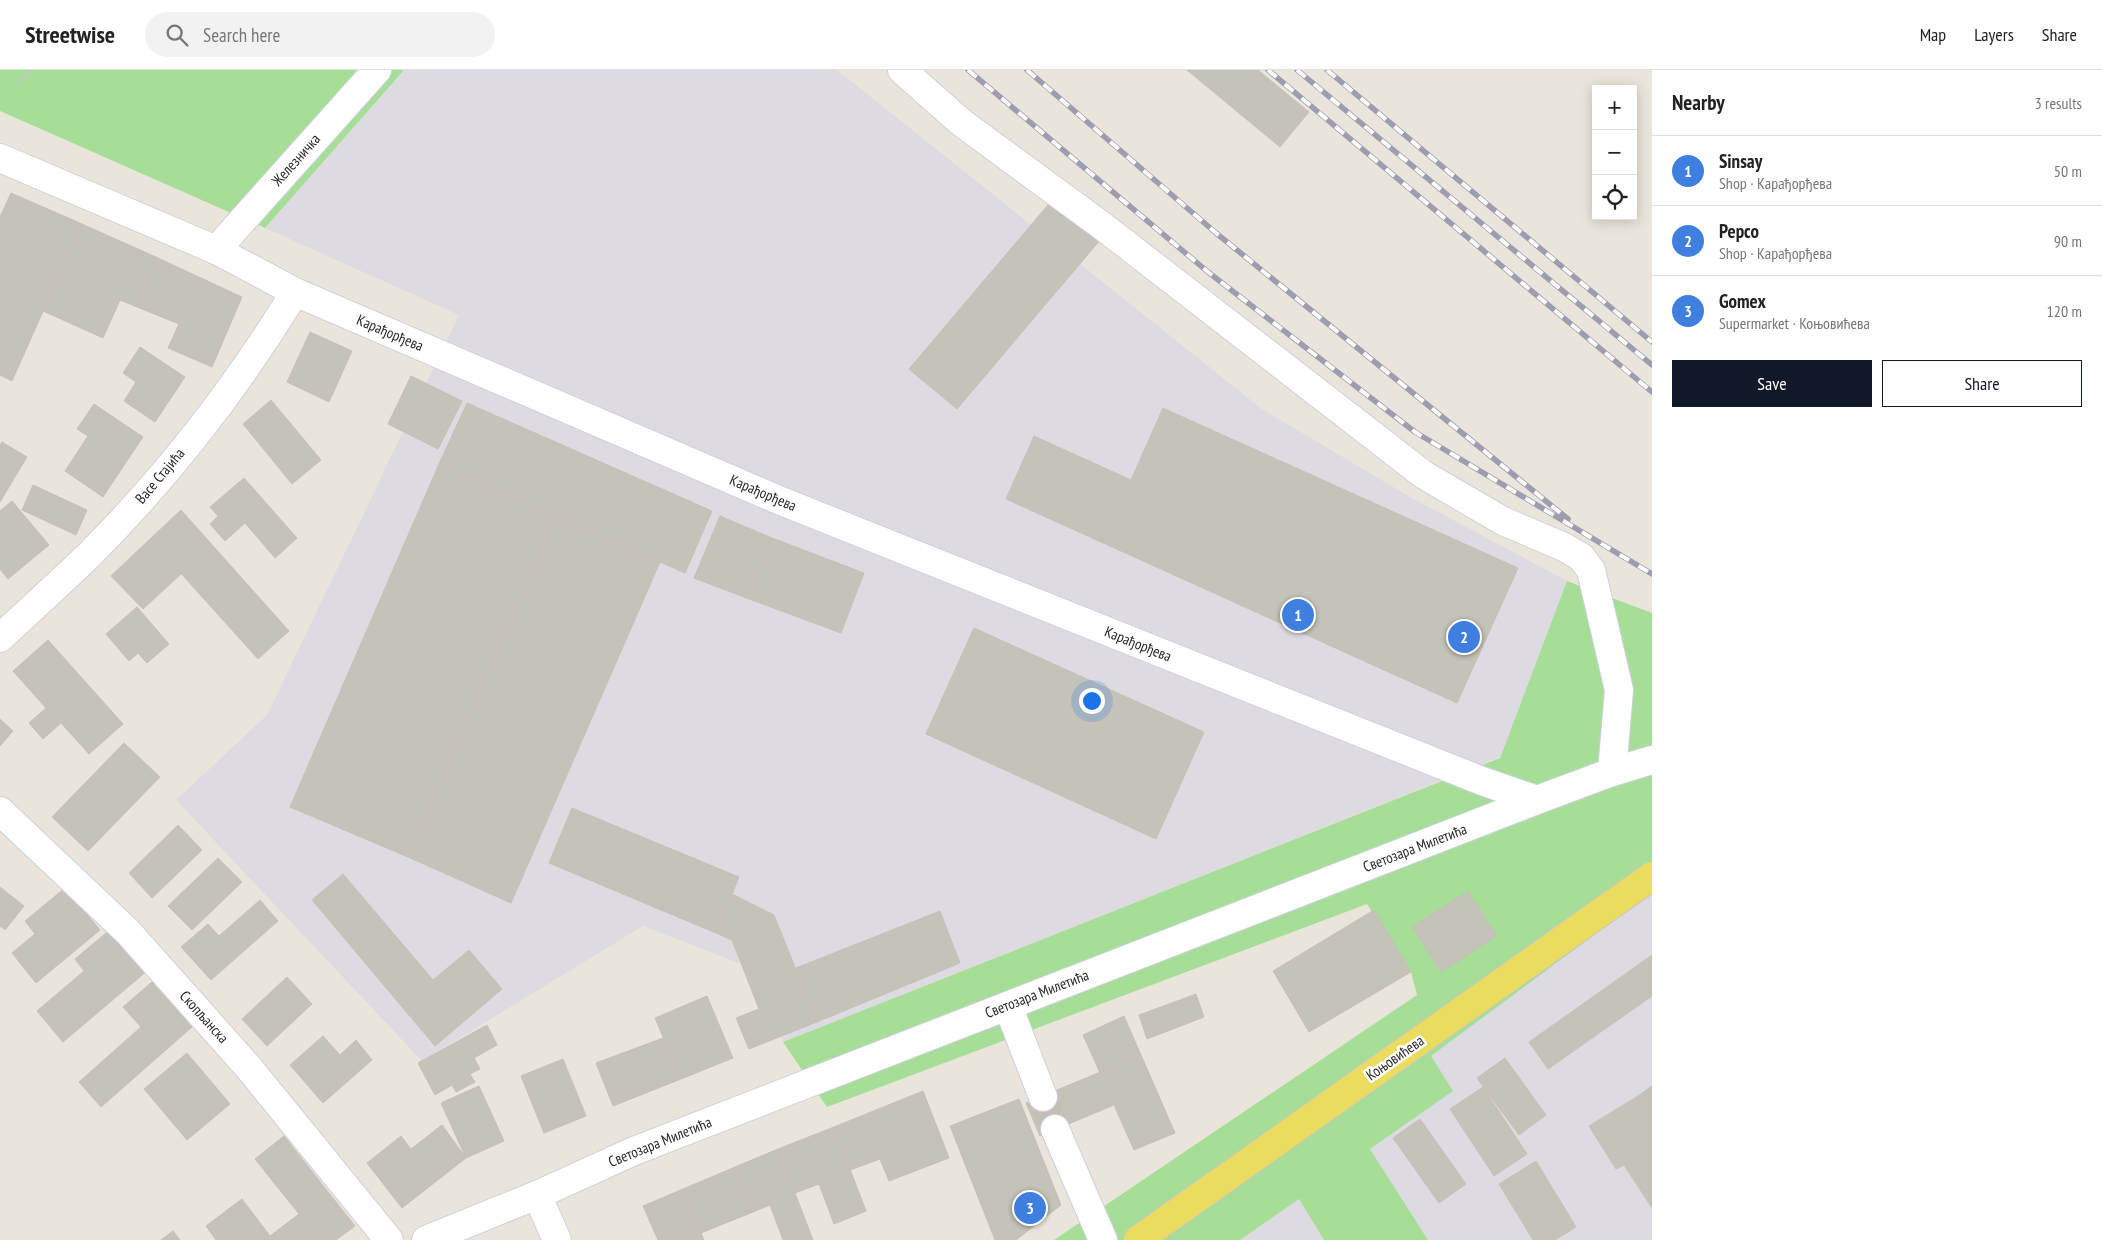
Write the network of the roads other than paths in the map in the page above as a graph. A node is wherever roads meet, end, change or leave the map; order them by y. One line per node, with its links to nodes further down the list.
1 (377, 70): 4 (street, Железничка)
2 (902, 70): 8 (street)
3 (0, 158): 4 (street, Карађорђева)
4 (216, 250): 5 (street, Карађорђева)
5 (295, 292): 6 (street, Васе Стајића); 9 (street, Карађорђева)
6 (0, 638)
7 (1652, 760): 8 (street, Светозара Милетића)
8 (1612, 772): 9 (street, Светозара Милетића)
9 (1537, 800): 12 (street, Светозара Милетића)
10 (0, 811): 17 (street, Скопљанска)
11 (1652, 876): 16 (main road, Коњовићева)
12 (1008, 1006): 13 (street); 15 (street, Светозара Милетића)
13 (1043, 1096)
14 (1055, 1129): 20 (street)
15 (537, 1195): 18 (street, Светозара Милетића); 19 (street)
16 (1152, 1236)
17 (389, 1240)
18 (426, 1240)
19 (557, 1240)
20 (1103, 1240)

